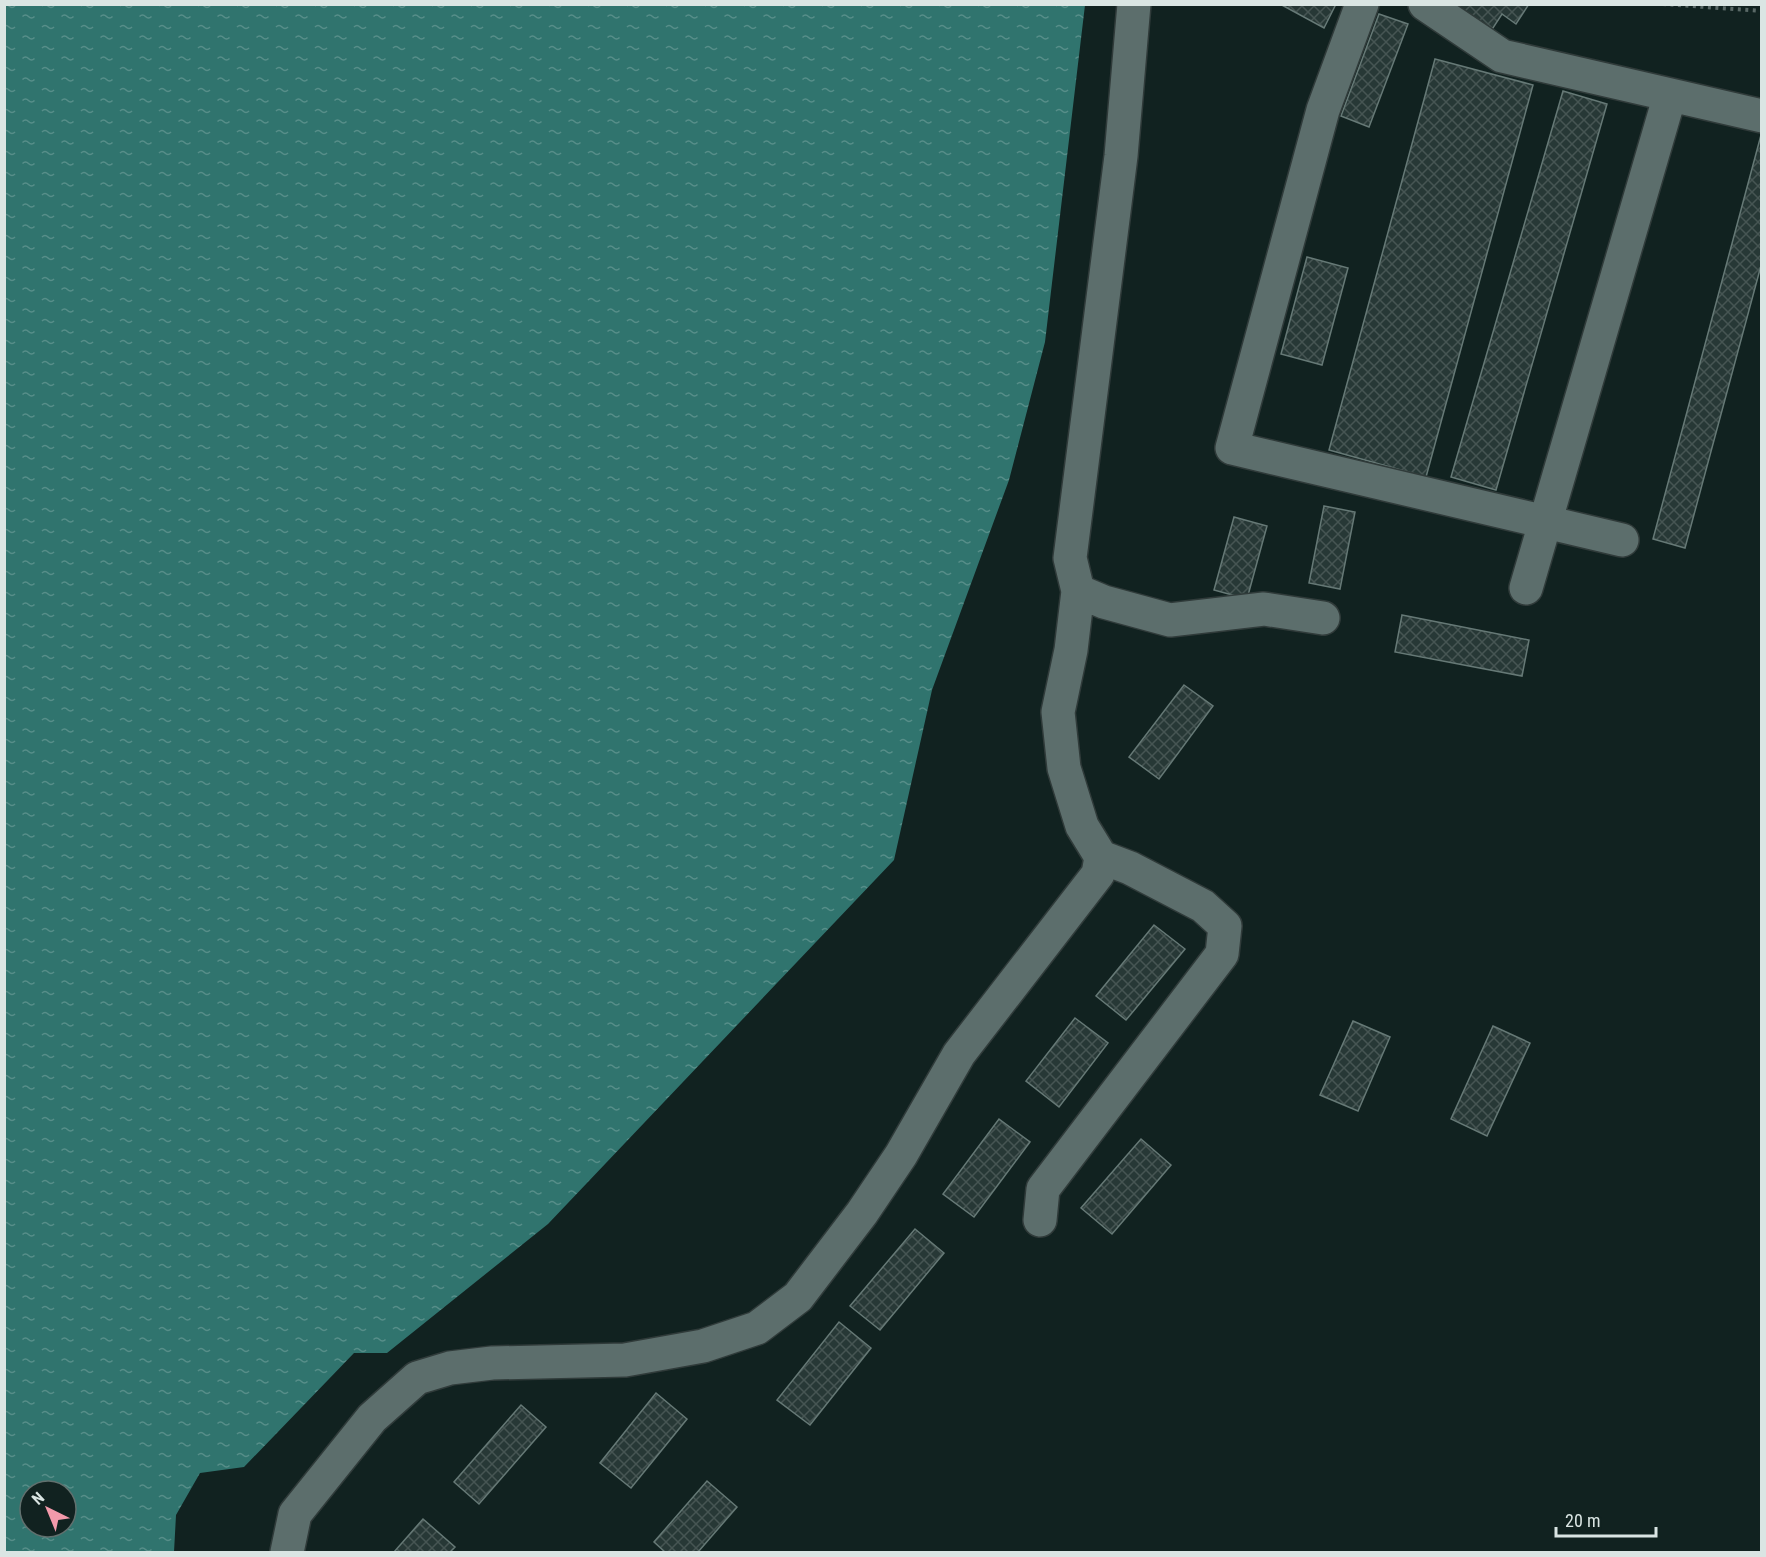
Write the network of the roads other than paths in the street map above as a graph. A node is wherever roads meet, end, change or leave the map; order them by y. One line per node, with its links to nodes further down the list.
1 (1134, 4): 9 (street)
2 (1362, 4): 6 (street)
3 (1425, 4): 4 (street)
4 (1670, 94): 5 (street); 6 (street)
5 (1761, 116)
6 (1543, 524): 7 (street); 8 (street)
7 (1622, 540)
8 (1526, 588)
9 (1078, 591): 10 (street); 11 (street)
10 (1323, 618)
11 (1101, 857): 12 (street); 13 (street)
12 (1040, 1220)
13 (287, 1552)

